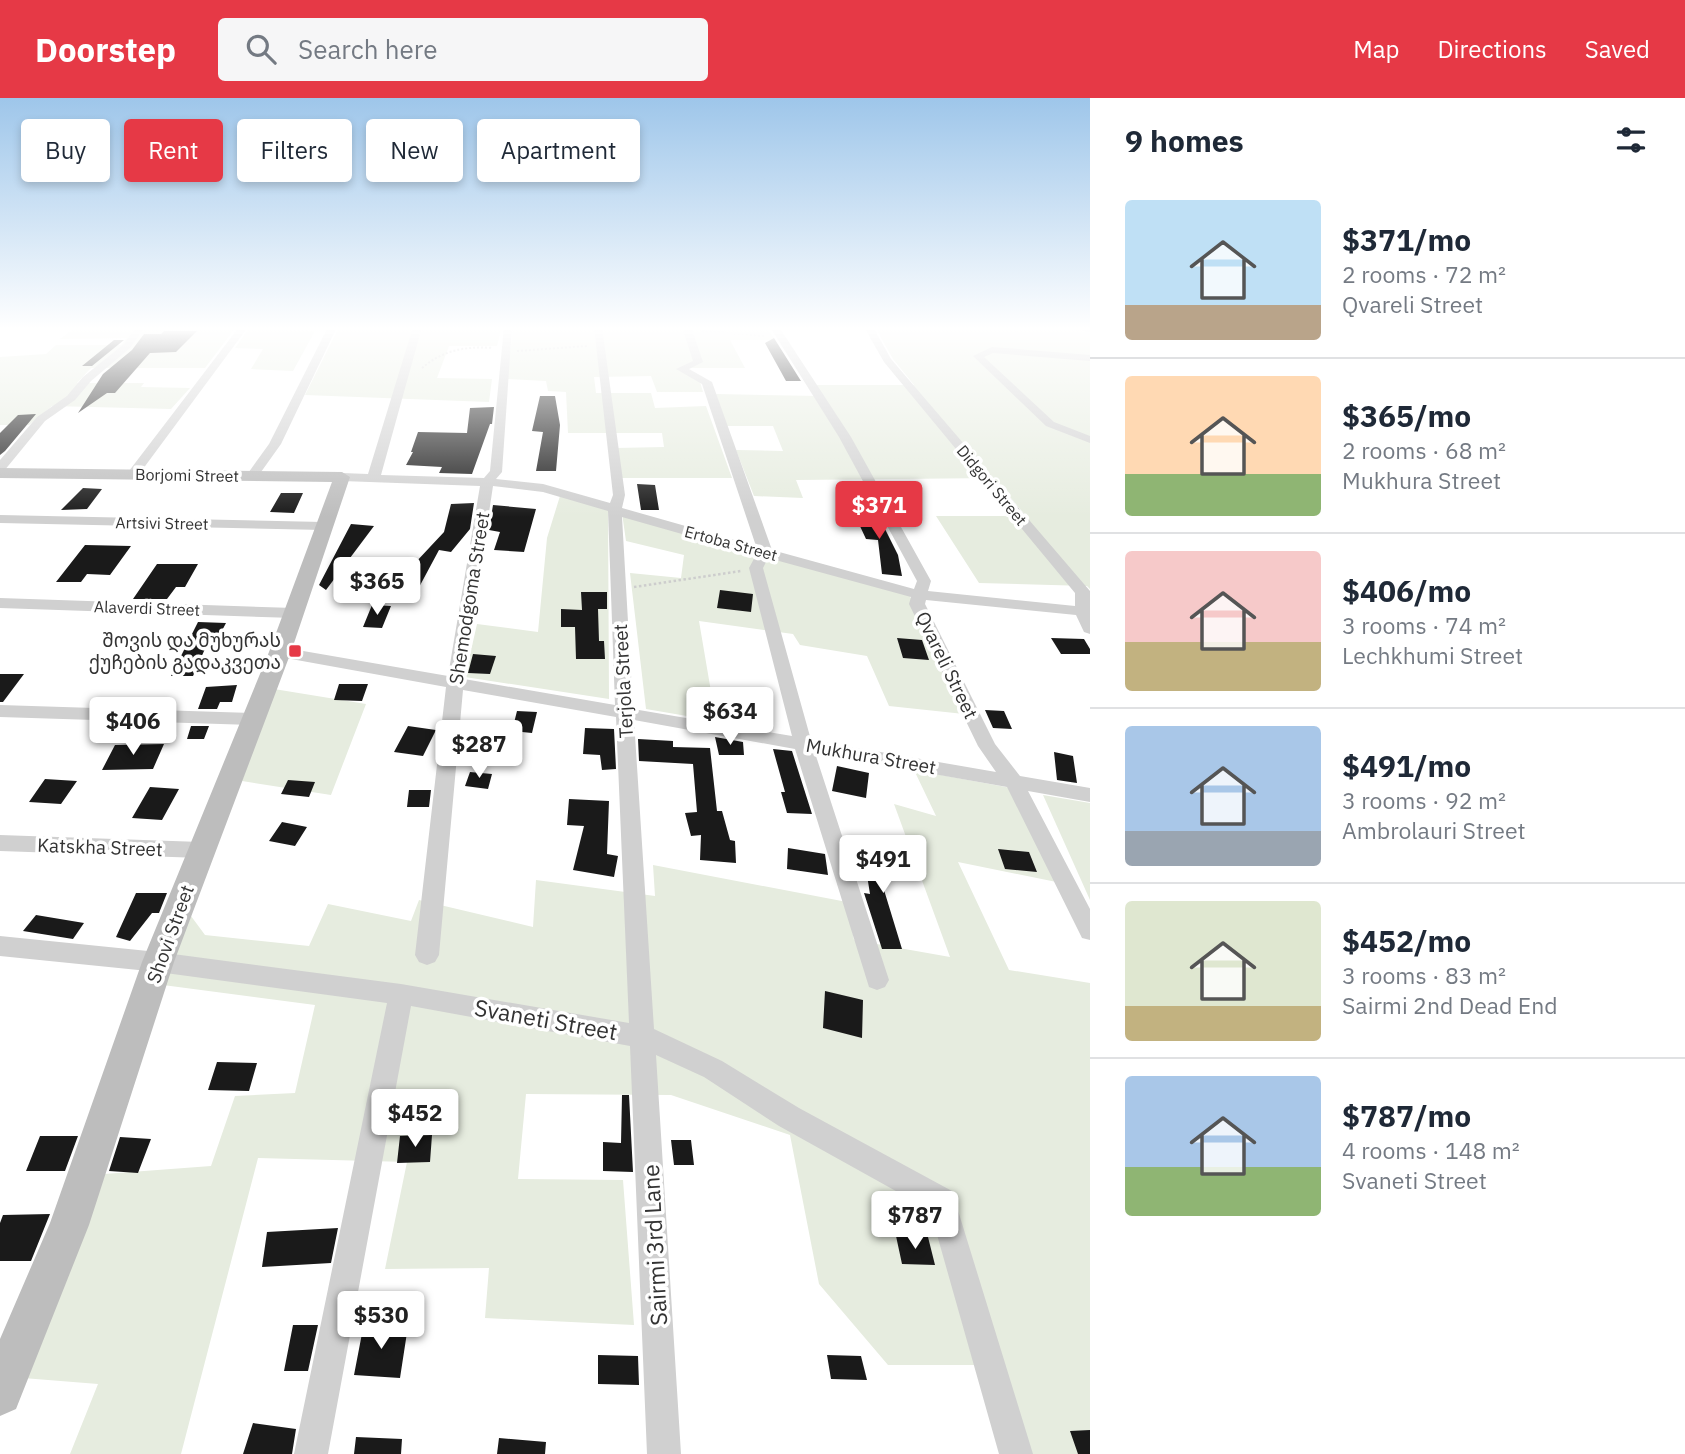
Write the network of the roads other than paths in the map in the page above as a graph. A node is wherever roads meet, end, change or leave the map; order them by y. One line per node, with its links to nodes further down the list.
1 (78, 390): 12 (street)
2 (196, 390): 13 (street)
3 (302, 390): 14 (street)
4 (399, 390): 15 (street)
5 (503, 390): 17 (street, Shemodgoma Street)
6 (606, 390): 18 (street, Terjola Street)
7 (710, 390): 21 (street)
8 (815, 390): 22 (street, Qvareli Street)
9 (913, 390): 24 (street, Didgori Street)
10 (1014, 390): 11 (street)
11 (1090, 440)
12 (0, 471): 13 (street, Borjomi Street)
13 (133, 474): 14 (street, Borjomi Street)
14 (252, 476): 16 (street, Borjomi Street)
15 (374, 476): 16 (street, Borjomi Street); 17 (street, Ertoba Street)
16 (342, 477): 20 (street, Shovi Street)
17 (487, 482): 18 (street, Ertoba Street); 28 (street, Shemodgoma Street)
18 (615, 510): 21 (street, Ertoba Street); 30 (street, Terjola Street)
19 (0, 519): 20 (street, Artsivi Street)
20 (323, 526): 25 (street, Shovi Street)
21 (765, 551): 22 (street, Ertoba Street); 32 (street)
22 (920, 595): 24 (street, Ertoba Street); 33 (street, Qvareli Street)
23 (0, 603): 25 (street, Alaverdi Street)
24 (1086, 611): 26 (street, Didgori Street)
25 (294, 613): 27 (street, Shovi Street)
26 (1090, 629)
27 (280, 652): 28 (street, Mukhura Street); 31 (street, Shovi Street)
28 (455, 683): 30 (street, Mukhura Street); 39 (street, Shemodgoma Street)
29 (0, 711): 31 (street)
30 (624, 714): 32 (street, Mukhura Street); 43 (street, Terjola Street)
31 (252, 719): 36 (street, Shovi Street)
32 (803, 744): 33 (street, Mukhura Street); 41 (street)
33 (1014, 782): 34 (street, Mukhura Street); 37 (street, Qvareli Street)
34 (1090, 795)
35 (0, 844): 36 (street, Katskha Street)
36 (201, 850): 40 (street, Shovi Street)
37 (1090, 931)
38 (0, 946): 40 (street, Svaneti Street)
39 (427, 956)
40 (159, 962): 42 (street, Svaneti Street); 45 (street, Shovi Street)
41 (877, 981)
42 (401, 994): 43 (street, Svaneti Street); 46 (street)
43 (644, 1037): 44 (street, Svaneti Street); 47 (street, Sairmi 3rd Lane)
44 (973, 1308): 48 (street)
45 (0, 1393)
46 (311, 1454)
47 (664, 1454)
48 (1016, 1454)

